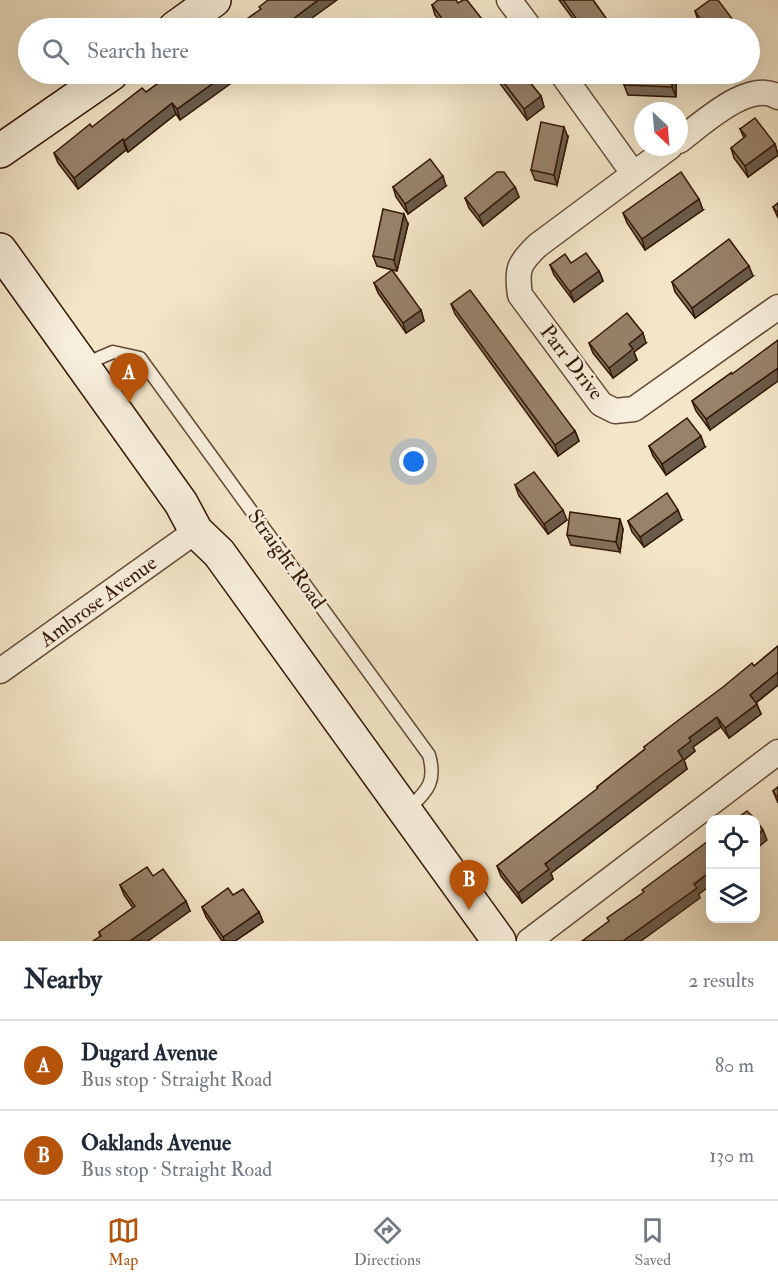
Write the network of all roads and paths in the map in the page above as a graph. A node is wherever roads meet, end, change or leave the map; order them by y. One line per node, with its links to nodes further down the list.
1 (214, 0): 3 (street)
2 (509, 0): 4 (street)
3 (189, 18)
4 (522, 18)
5 (97, 84): 9 (street)
6 (569, 84): 11 (street)
7 (778, 97): 8 (street)
8 (688, 135)
9 (0, 151)
10 (657, 156): 11 (street, Parr Drive)
11 (633, 173): 13 (street, Parr Drive)
12 (0, 250): 14 (street)
13 (778, 307)
14 (84, 365): 15 (street); 18 (lane, Straight Road)
15 (196, 531): 16 (street, Ambrose Avenue); 18 (street)
16 (0, 671)
17 (778, 752): 20 (street)
18 (406, 812): 19 (street)
19 (499, 941)
20 (529, 941)

